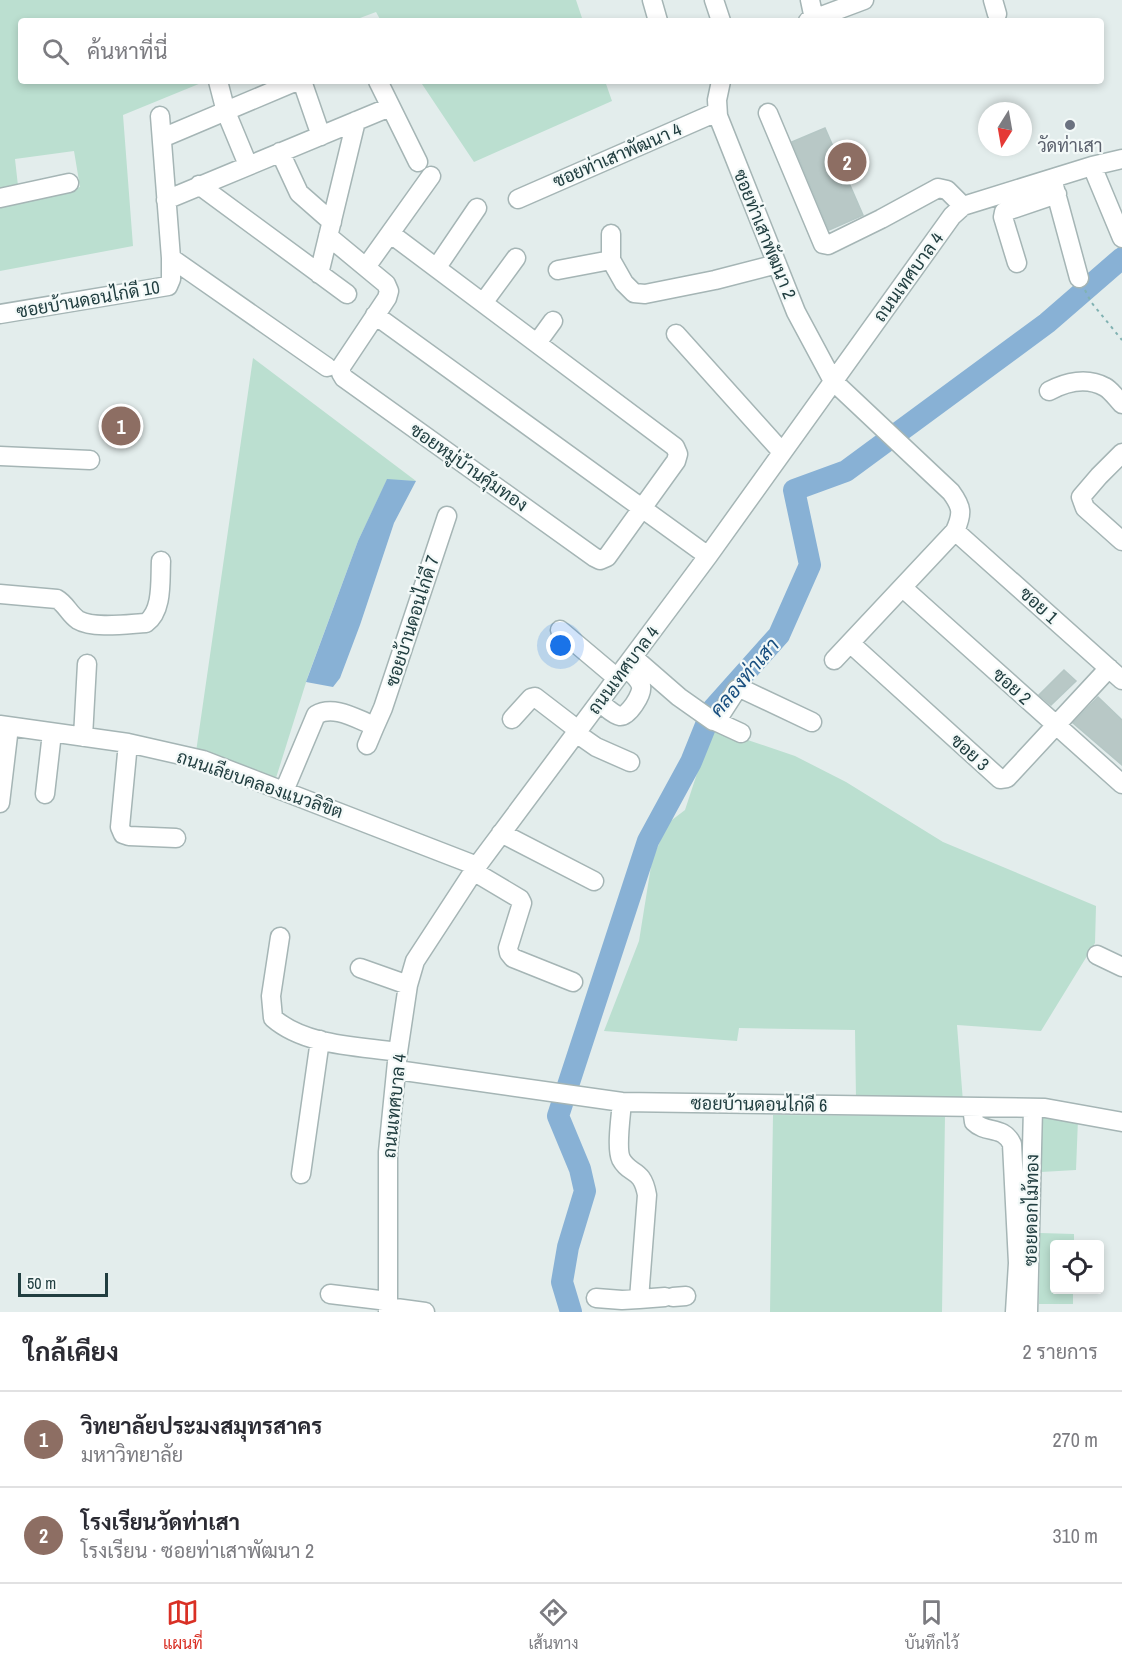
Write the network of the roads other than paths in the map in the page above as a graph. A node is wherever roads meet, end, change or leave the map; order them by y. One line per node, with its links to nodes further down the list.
1 (652, 0): 5 (street)
2 (714, 0): 6 (street)
3 (810, 0): 7 (street)
4 (864, 0): 8 (street)
5 (657, 18)
6 (720, 18)
7 (811, 18)
8 (816, 18)
9 (219, 84): 15 (street)
10 (293, 84): 15 (street)
11 (301, 84): 20 (street)
12 (379, 84): 14 (street)
13 (720, 84): 16 (street, ซอยท่าเสาพัฒนา 2)
14 (390, 107): 19 (street); 24 (street)
15 (226, 112): 21 (street); 25 (street)
16 (717, 112): 32 (street, ซอยท่าเสาพัฒนา 4); 44 (street, ซอยท่าเสาพัฒนา 2)
17 (768, 113): 34 (street)
18 (160, 116): 21 (street)
19 (356, 121): 20 (street); 36 (street)
20 (321, 136): 22 (street)
21 (162, 138): 33 (street)
22 (280, 152): 25 (street); 36 (street, ซอยหมู่บ้านคุ้มทอง)
23 (1122, 159): 26 (street)
24 (418, 162)
25 (248, 165): 29 (street)
26 (1092, 166): 30 (street); 39 (street)
27 (431, 176): 37 (street)
28 (69, 183): 31 (street)
29 (199, 185): 33 (street); 48 (street)
30 (1054, 186): 34 (street); 43 (street); 49 (street)
31 (0, 198)
32 (518, 198)
33 (166, 200): 40 (street)
34 (963, 206): 58 (street, ถนนเทศบาล 4)
35 (477, 208): 46 (street)
36 (330, 229): 45 (street, ซอยหมู่บ้านคุ้มทอง); 48 (street)
37 (391, 234): 45 (street); 46 (street, ซอยหมู่บ้านคุ้มทอง)
38 (611, 234): 42 (street)
39 (1122, 238)
40 (171, 258): 52 (street, ซอยบ้านดอนไก่ดี 10); 57 (street)
41 (516, 258): 51 (street)
42 (611, 260): 44 (street); 47 (street)
43 (1017, 263)
44 (777, 264): 58 (street, ซอยท่าเสาพัฒนา 2)
45 (366, 267): 53 (street, ซอยหมู่บ้านคุ้มทอง)
46 (436, 267): 51 (street, ซอยหมู่บ้านคุ้มทอง)
47 (558, 270)
48 (319, 274): 50 (street)
49 (1079, 278)
50 (347, 294)
51 (483, 303): 56 (street, ซอยหมู่บ้านคุ้มทอง)
52 (0, 314)
53 (375, 315): 65 (street); 65 (street, ซอยหมู่บ้านคุ้มทอง)
54 (553, 321): 56 (street)
55 (676, 334): 61 (street)
56 (537, 343): 65 (street, ซอยหมู่บ้านคุ้มทอง)
57 (327, 367)
58 (833, 381): 61 (street, ถนนเทศบาล 4); 67 (street, ซอยท่าเสาพัฒนา 2)
59 (1049, 391): 60 (street)
60 (1122, 404)
61 (782, 452): 69 (street, ถนนเทศบาล 4)
62 (1122, 453): 68 (street)
63 (0, 456): 64 (street)
64 (90, 460)
65 (642, 508): 69 (street)
66 (447, 516): 85 (street, ซอยบ้านดอนไก่ดี 7)
67 (955, 531): 71 (street); 78 (street, ซอย 1)
68 (1122, 541)
69 (708, 556): 77 (street, ถนนเทศบาล 4)
70 (161, 561): 72 (street)
71 (903, 588): 74 (street); 83 (street, ซอย 2)
72 (0, 594)
73 (560, 630): 77 (street)
74 (850, 643): 75 (street); 83 (street, ซอย 3)
75 (834, 660)
76 (87, 664): 89 (street)
77 (625, 667): 79 (street, ถนนเทศบาล 4); 79 (street); 81 (street)
78 (1115, 674): 83 (street, ซอย 3)
79 (599, 702): 86 (street, ถนนเทศบาล 4)
80 (512, 719): 86 (street)
81 (713, 721): 82 (street); 88 (street)
82 (812, 722)
83 (1057, 725): 93 (street, ซอย 2)
84 (5, 726): 87 (street, ถนนเลียบคลองแนวลิขิต); 96 (street)
85 (375, 726): 91 (street, ซอยบ้านดอนไก่ดี 7); 94 (street)
86 (577, 731): 92 (street); 97 (street, ถนนเทศบาล 4)
87 (52, 733): 89 (street, ถนนเลียบคลองแนวลิขิต); 95 (street)
88 (741, 733)
89 (83, 737): 90 (street, ถนนเลียบคลองแนวลิขิต)
90 (128, 743): 94 (street, ถนนเลียบคลองแนวลิขิต); 98 (street)
91 (367, 745)
92 (630, 762)
93 (1122, 784)
94 (284, 791): 99 (street, ถนนเลียบคลองแนวลิขิต)
95 (45, 794)
96 (0, 803)
97 (501, 833): 99 (street, ถนนเทศบาล 4); 100 (street)
98 (176, 838)
99 (475, 868): 105 (street, ถนนเลียบคลองแนวลิขิต); 106 (street, ถนนเทศบาล 4)
100 (594, 881)
101 (280, 937): 107 (street, ซอยบ้านดอนไก่ดี 6)
102 (1097, 955): 103 (street)
103 (1122, 967)
104 (360, 968): 106 (street)
105 (573, 982)
106 (408, 985): 108 (street, ถนนเทศบาล 4)
107 (320, 1040): 108 (street, ซอยบ้านดอนไก่ดี 6); 113 (street)
108 (398, 1061): 109 (street, ซอยบ้านดอนไก่ดี 6); 118 (street, ถนนเทศบาล 4)
109 (622, 1102): 110 (street, ซอยบ้านดอนไก่ดี 6); 117 (street)
110 (972, 1107): 111 (street, ซอยบ้านดอนไก่ดี 6); 120 (street)
111 (1033, 1108): 112 (street, ซอยบ้านดอนไก่ดี 6); 121 (street, ซอยดอกไม้ทอง)
112 (1122, 1122)
113 (301, 1174)
114 (330, 1294): 118 (street)
115 (675, 1297): 117 (street)
116 (596, 1298): 117 (street)
117 (639, 1299)
118 (388, 1307): 119 (street)
119 (425, 1312)
120 (1015, 1312)
121 (1028, 1312)

